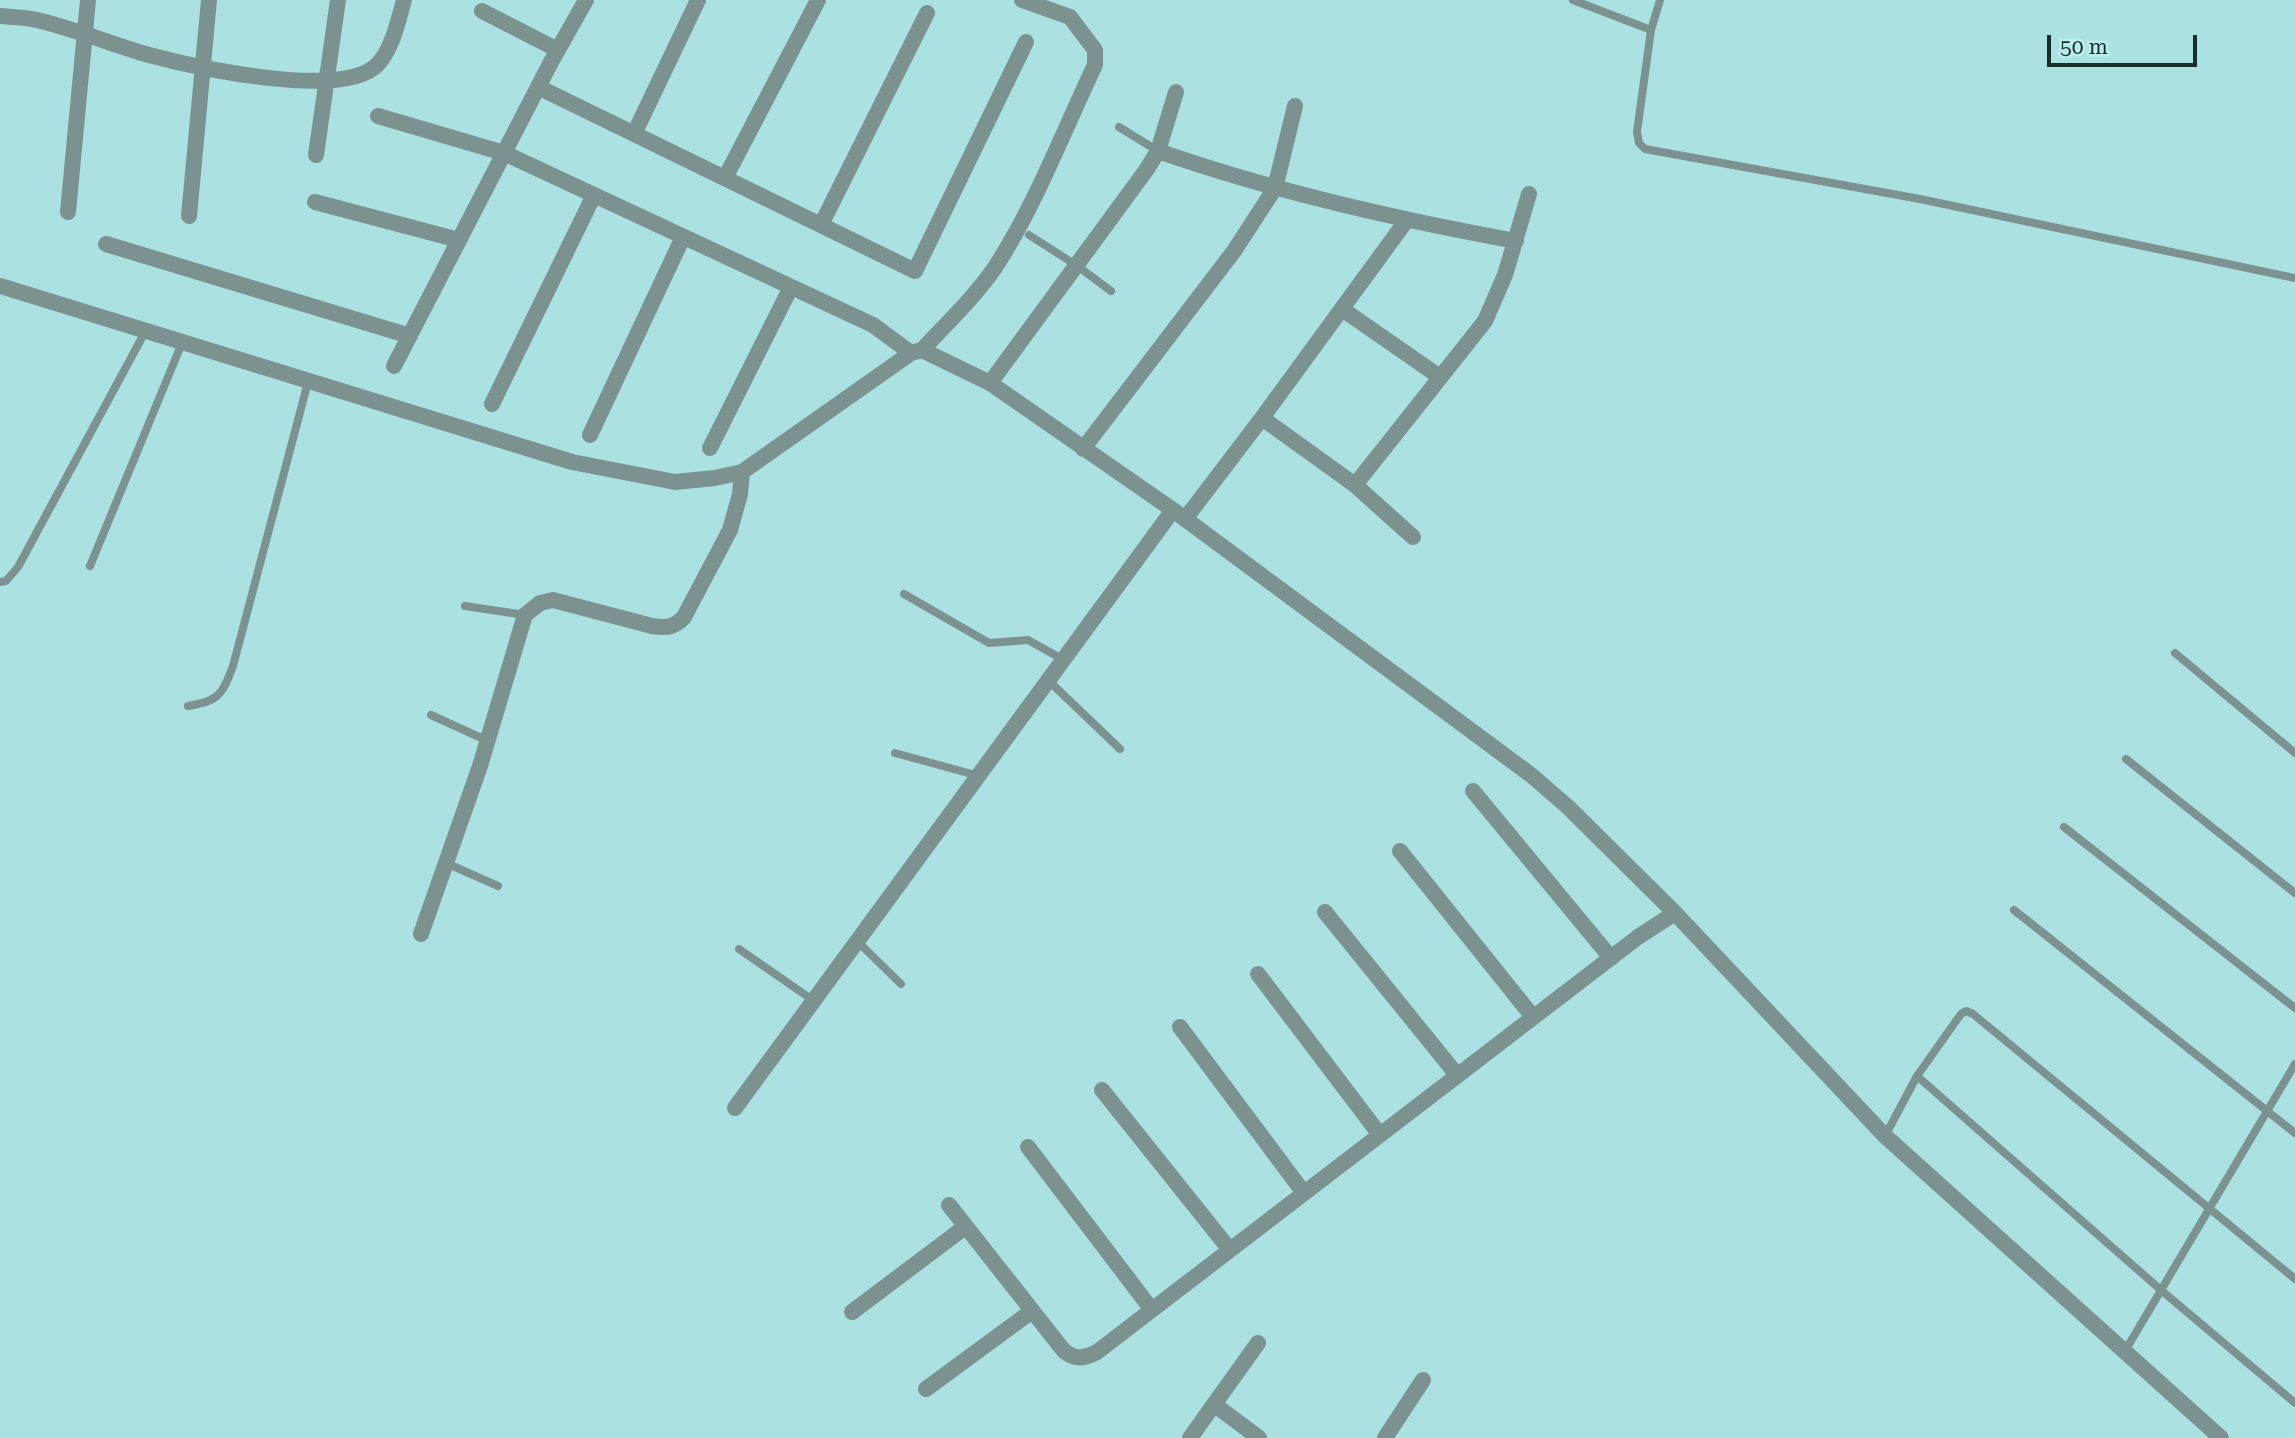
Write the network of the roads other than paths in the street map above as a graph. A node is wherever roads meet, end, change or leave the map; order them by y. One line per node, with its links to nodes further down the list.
1 (88, 0): 15 (street)
2 (209, 0): 18 (street)
3 (338, 0): 19 (street)
4 (404, 0): 19 (street)
5 (586, 0): 17 (street)
6 (698, 0): 25 (street)
7 (818, 0): 29 (street)
8 (1022, 0): 52 (street)
9 (1573, 0): 14 (lane)
10 (1660, 0): 14 (lane)
11 (482, 11): 17 (street)
12 (927, 13): 37 (street)
13 (0, 16): 15 (street)
14 (1651, 30): 44 (lane)
15 (85, 33): 18 (street); 34 (street)
16 (1026, 42): 37 (street)
17 (558, 50): 20 (street)
18 (203, 67): 19 (street); 35 (street)
19 (326, 82): 28 (street)
20 (538, 87): 25 (street); 27 (street)
21 (1176, 92): 26 (street)
22 (1296, 106): 30 (street)
23 (378, 116): 27 (street)
24 (1119, 127): 26 (lane)
25 (634, 134): 29 (street)
26 (1158, 151): 30 (street); 43 (street)
27 (504, 153): 32 (street); 40 (street)
28 (316, 155)
29 (725, 178): 37 (street)
30 (1275, 188): 36 (street); 61 (street)
31 (1529, 194): 41 (street)
32 (594, 195): 39 (street); 57 (street)
33 (316, 202): 40 (street)
34 (68, 212)
35 (189, 216)
36 (1406, 221): 41 (street); 48 (street)
37 (821, 225)
38 (1029, 236): 43 (lane)
39 (683, 237): 46 (street); 59 (street)
40 (459, 240): 50 (street)
41 (1516, 242): 54 (street)
42 (106, 244): 50 (street)
43 (1076, 265): 47 (lane); 56 (street)
44 (2295, 278)
45 (0, 286): 49 (street)
46 (791, 287): 52 (street); 60 (street)
47 (1111, 292)
48 (1342, 309): 54 (street); 58 (street)
49 (145, 332): 51 (street); 67 (lane)
50 (410, 336): 53 (street)
51 (181, 343): 55 (street); 66 (lane)
52 (917, 352): 56 (street); 62 (street)
53 (394, 366)
54 (1440, 377): 63 (street)
55 (308, 382): 62 (street); 74 (lane)
56 (990, 383): 61 (street)
57 (492, 404)
58 (1262, 418): 63 (street); 64 (street)
59 (590, 435)
60 (710, 448)
61 (1083, 449): 64 (street)
62 (742, 472): 70 (street)
63 (1355, 485): 65 (street)
64 (1179, 515): 72 (street); 90 (street)
65 (1413, 537)
66 (90, 566)
67 (0, 582)
68 (904, 594): 72 (lane)
69 (465, 606): 70 (lane)
70 (525, 615): 76 (street)
71 (2175, 653): 79 (lane)
72 (1065, 660): 73 (street)
73 (1049, 681): 77 (lane); 81 (street)
74 (188, 706)
75 (431, 715): 76 (lane)
76 (488, 741): 85 (street)
77 (1119, 749)
78 (895, 753): 81 (lane)
79 (2295, 753)
80 (2126, 759): 87 (lane)
81 (979, 776): 92 (street)
82 (1474, 791): 94 (street)
83 (2064, 827): 98 (lane)
84 (1400, 851): 99 (street)
85 (446, 863): 86 (lane); 91 (street)
86 (498, 886)
87 (2295, 893)
88 (2014, 910): 106 (lane)
89 (1325, 912): 102 (street)
90 (1675, 913): 94 (street); 109 (street)
91 (421, 934)
92 (858, 942): 96 (lane); 97 (street)
93 (739, 949): 97 (lane)
94 (1611, 958): 99 (street)
95 (1258, 974): 108 (street)
96 (901, 984)
97 (814, 1002): 105 (street)
98 (2295, 1008)
99 (1534, 1017): 102 (street)
100 (1180, 1027): 111 (street)
101 (2295, 1064): 106 (lane)
102 (1457, 1075): 108 (street)
103 (1917, 1076): 109 (lane); 113 (lane); 117 (lane)
104 (1102, 1090): 115 (street)
105 (735, 1108)
106 (2267, 1111): 107 (lane); 113 (lane)
107 (2295, 1133)
108 (1380, 1135): 111 (street)
109 (1885, 1136): 122 (street)
110 (1028, 1147): 118 (street)
111 (1304, 1193): 115 (street)
112 (949, 1205): 114 (street)
113 (2210, 1208): 116 (lane); 117 (lane)
114 (965, 1227): 119 (street); 120 (street)
115 (1230, 1250): 118 (street)
116 (2295, 1279)
117 (2162, 1291): 122 (lane); 125 (lane)
118 (1152, 1310): 119 (street)
119 (1032, 1311): 124 (street)
120 (852, 1312)
121 (1258, 1343): 126 (street)
122 (2125, 1351): 130 (street)
123 (1423, 1380): 127 (street)
124 (926, 1389)
125 (2295, 1403)
126 (1215, 1405): 128 (street); 129 (street)
127 (1387, 1437)
128 (1189, 1438)
129 (1259, 1438)
130 (2221, 1438)

